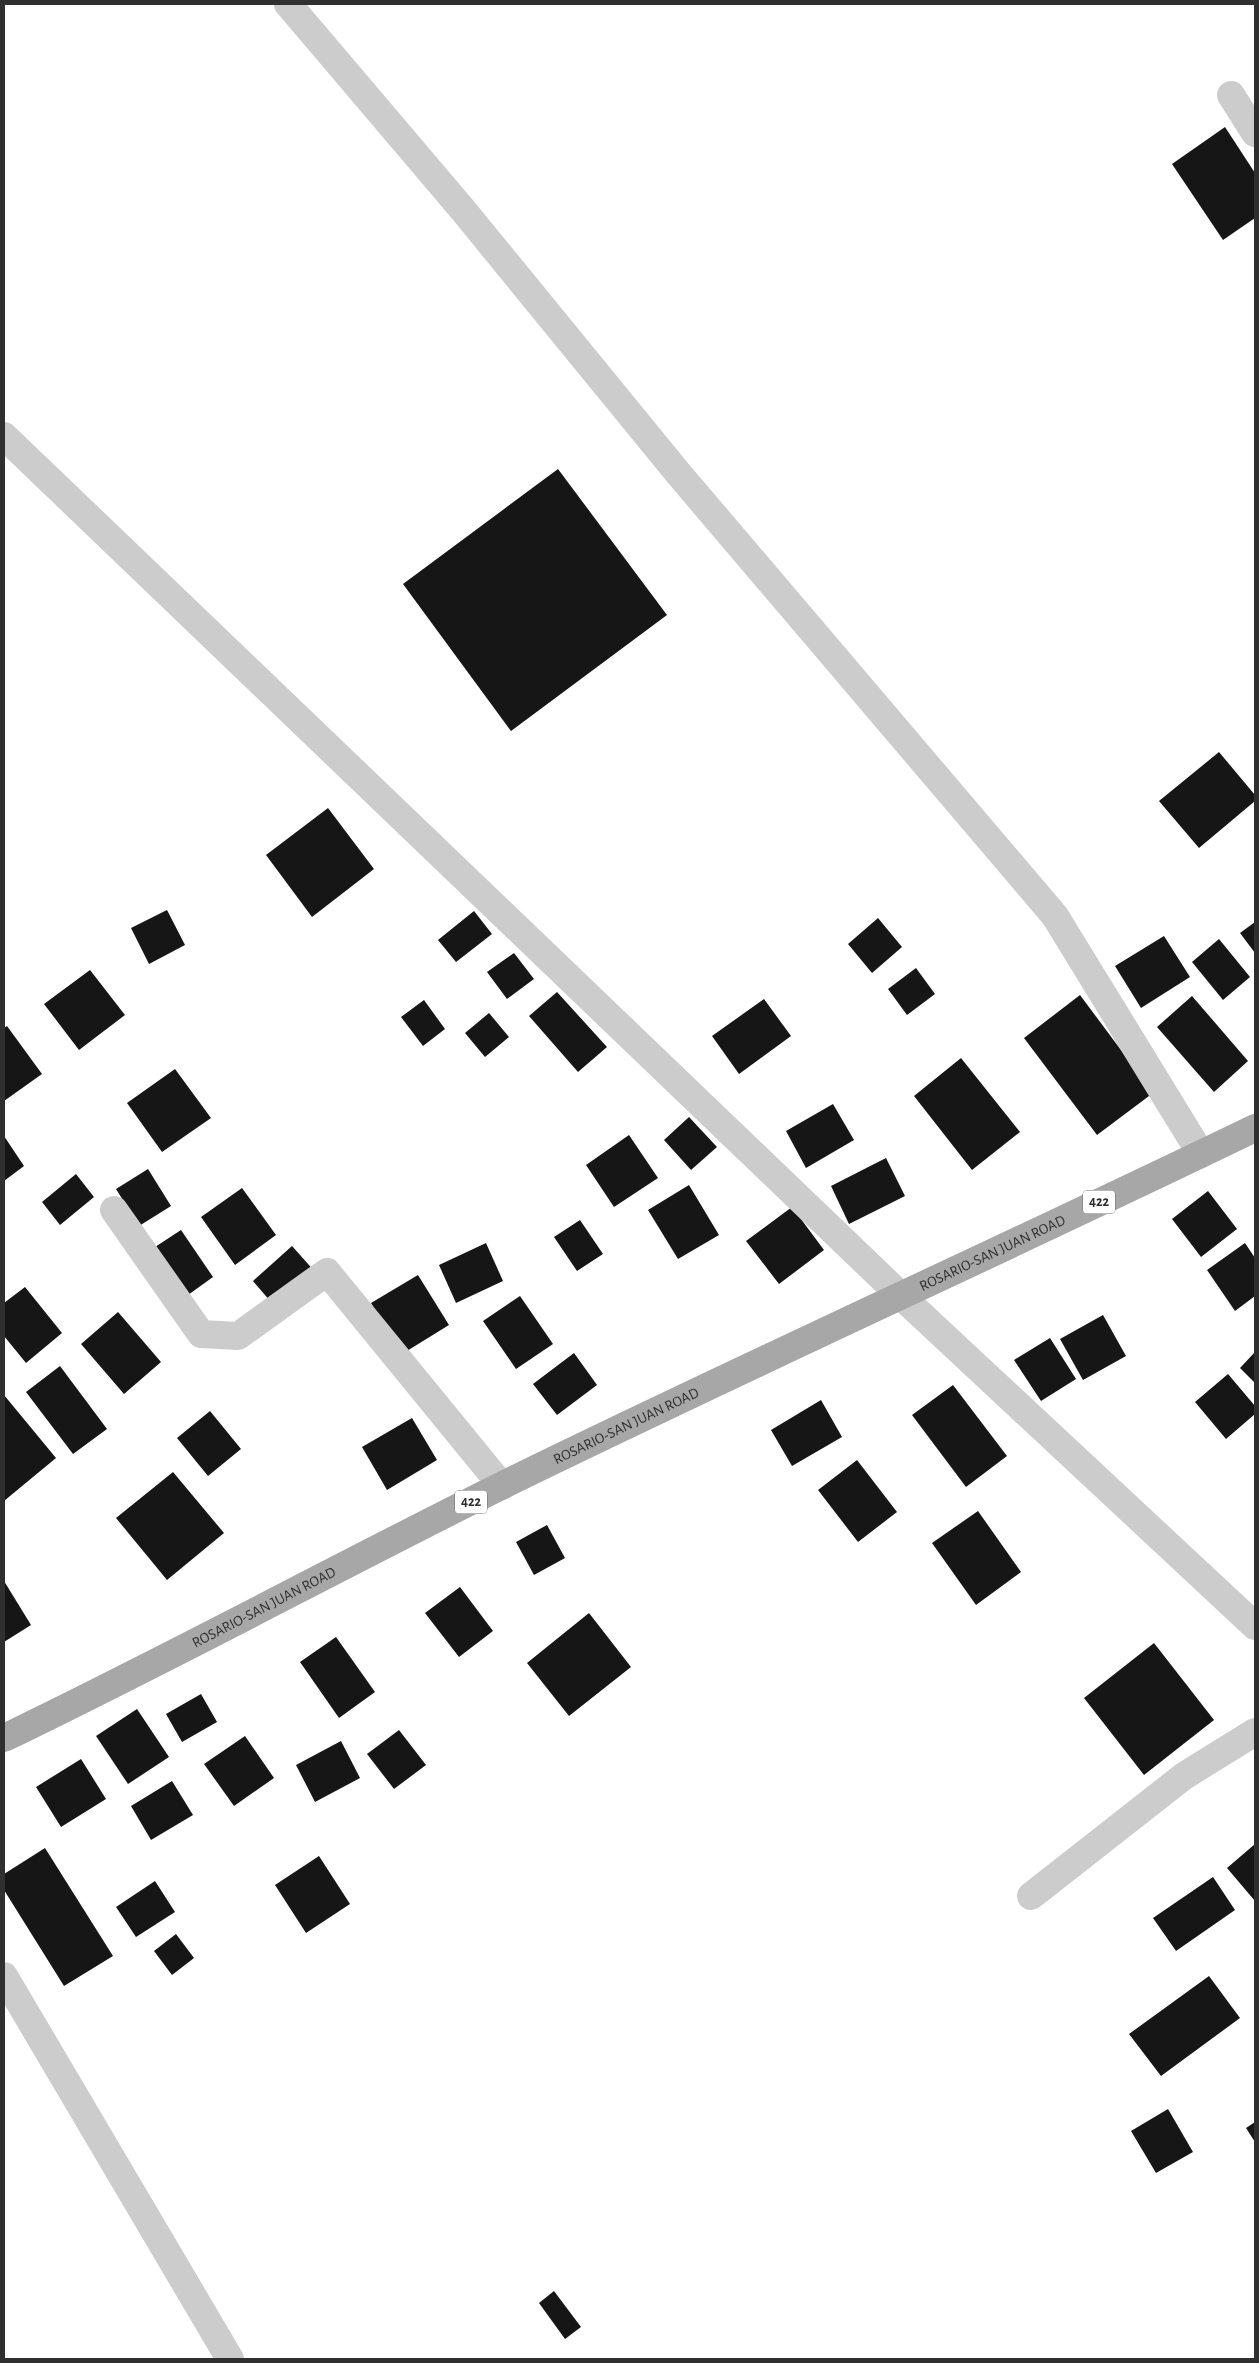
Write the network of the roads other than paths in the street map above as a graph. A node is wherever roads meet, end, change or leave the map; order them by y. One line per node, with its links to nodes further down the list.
1 (288, 4): 6 (street)
2 (1231, 96): 3 (street)
3 (1255, 134)
4 (4, 436): 8 (street)
5 (1255, 1128): 6 (main road, ROSARIO-SAN JUAN ROAD / 422)
6 (1201, 1154): 8 (main road, ROSARIO-SAN JUAN ROAD / 422)
7 (114, 1210): 9 (street)
8 (900, 1295): 9 (main road, ROSARIO-SAN JUAN ROAD / 422); 10 (street)
9 (502, 1486): 12 (main road, ROSARIO-SAN JUAN ROAD / 422)
10 (1255, 1626)
11 (1255, 1732): 13 (street)
12 (4, 1738)
13 (1030, 1896)
14 (4, 1976): 15 (street)
15 (230, 2359)

